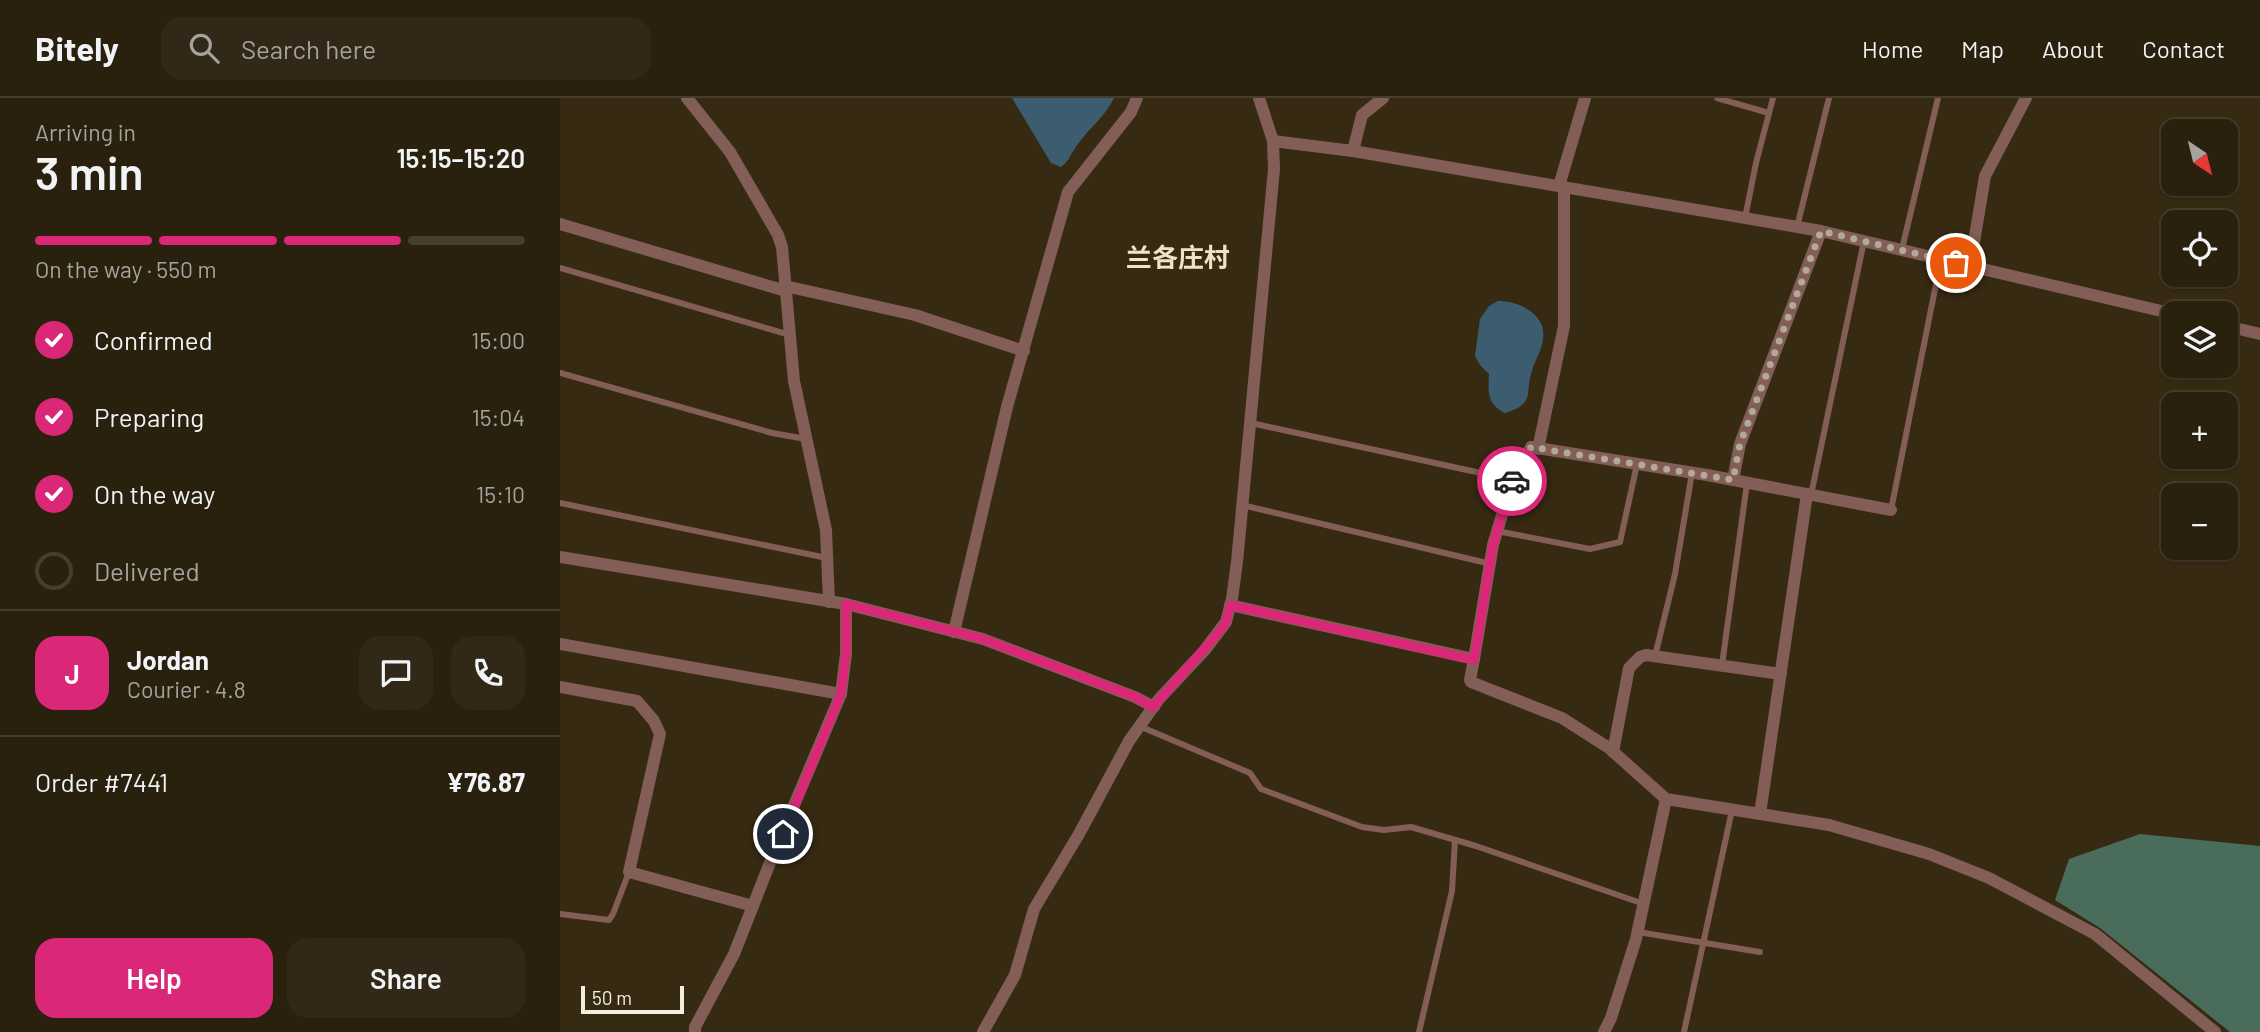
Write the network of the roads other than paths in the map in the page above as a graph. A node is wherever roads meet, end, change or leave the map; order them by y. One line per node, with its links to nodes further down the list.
1 (686, 98): 24 (street)
2 (1137, 98): 29 (street)
3 (1259, 98): 12 (street)
4 (1383, 98): 13 (street)
5 (1585, 98): 14 (street)
6 (1717, 98): 11 (lane)
7 (1773, 98): 11 (lane)
8 (1829, 98): 17 (lane)
9 (1938, 98): 20 (lane)
10 (2026, 98): 22 (street)
11 (1769, 113): 15 (lane)
12 (1273, 141): 13 (street); 31 (street)
13 (1353, 151): 14 (street)
14 (1561, 186): 15 (street); 33 (street)
15 (1745, 218): 17 (street)
16 (560, 225): 24 (street)
17 (1797, 227): 18 (street)
18 (1821, 231): 19 (street); 37 (street)
19 (1864, 241): 20 (street); 39 (lane)
20 (1901, 250): 21 (street)
21 (1941, 260): 22 (street); 42 (lane)
22 (1970, 266): 25 (street)
23 (560, 268): 28 (lane)
24 (786, 289): 28 (street); 29 (street)
25 (2161, 311)
26 (2238, 329): 27 (street)
27 (2260, 334)
28 (790, 335): 32 (street)
29 (1024, 351): 50 (street)
30 (560, 373): 32 (lane)
31 (1251, 423): 36 (lane); 41 (street)
32 (806, 439): 45 (street)
33 (1538, 449): 34 (street); 36 (street)
34 (1637, 464): 35 (street); 43 (lane)
35 (1692, 473): 37 (street); 52 (lane)
36 (1513, 480): 43 (street)
37 (1733, 480): 38 (street)
38 (1747, 483): 39 (street); 54 (lane)
39 (1809, 494): 42 (street); 55 (street)
40 (560, 503): 45 (lane)
41 (1242, 505): 46 (lane); 49 (street)
42 (1891, 510)
43 (1497, 531): 46 (street)
44 (560, 557): 47 (street)
45 (827, 558): 47 (street)
46 (1491, 564): 53 (street)
47 (829, 602): 48 (street)
48 (846, 604): 50 (street); 57 (street)
49 (1230, 605): 53 (street); 58 (street)
50 (954, 632): 58 (street)
51 (560, 644): 57 (street)
52 (1655, 656): 54 (street); 60 (street)
53 (1474, 660): 60 (street)
54 (1722, 666): 55 (street)
55 (1781, 674): 63 (street)
56 (560, 687): 65 (street)
57 (841, 694): 67 (street)
58 (1153, 707): 59 (street)
59 (1139, 726): 64 (lane); 73 (street)
60 (1613, 752): 61 (street)
61 (1667, 799): 62 (street); 66 (street)
62 (1732, 810): 63 (street); 70 (lane)
63 (1760, 814): 77 (street)
64 (1455, 840): 66 (lane); 74 (lane)
65 (629, 873): 67 (street); 68 (lane)
66 (1644, 904): 69 (street)
67 (753, 906): 72 (street)
68 (560, 914)
69 (1637, 932): 70 (lane); 75 (street)
70 (1704, 942): 71 (lane); 76 (lane)
71 (1760, 952)
72 (695, 1032)
73 (984, 1032)
74 (1419, 1032)
75 (1604, 1032)
76 (1684, 1032)
77 (2215, 1032)

